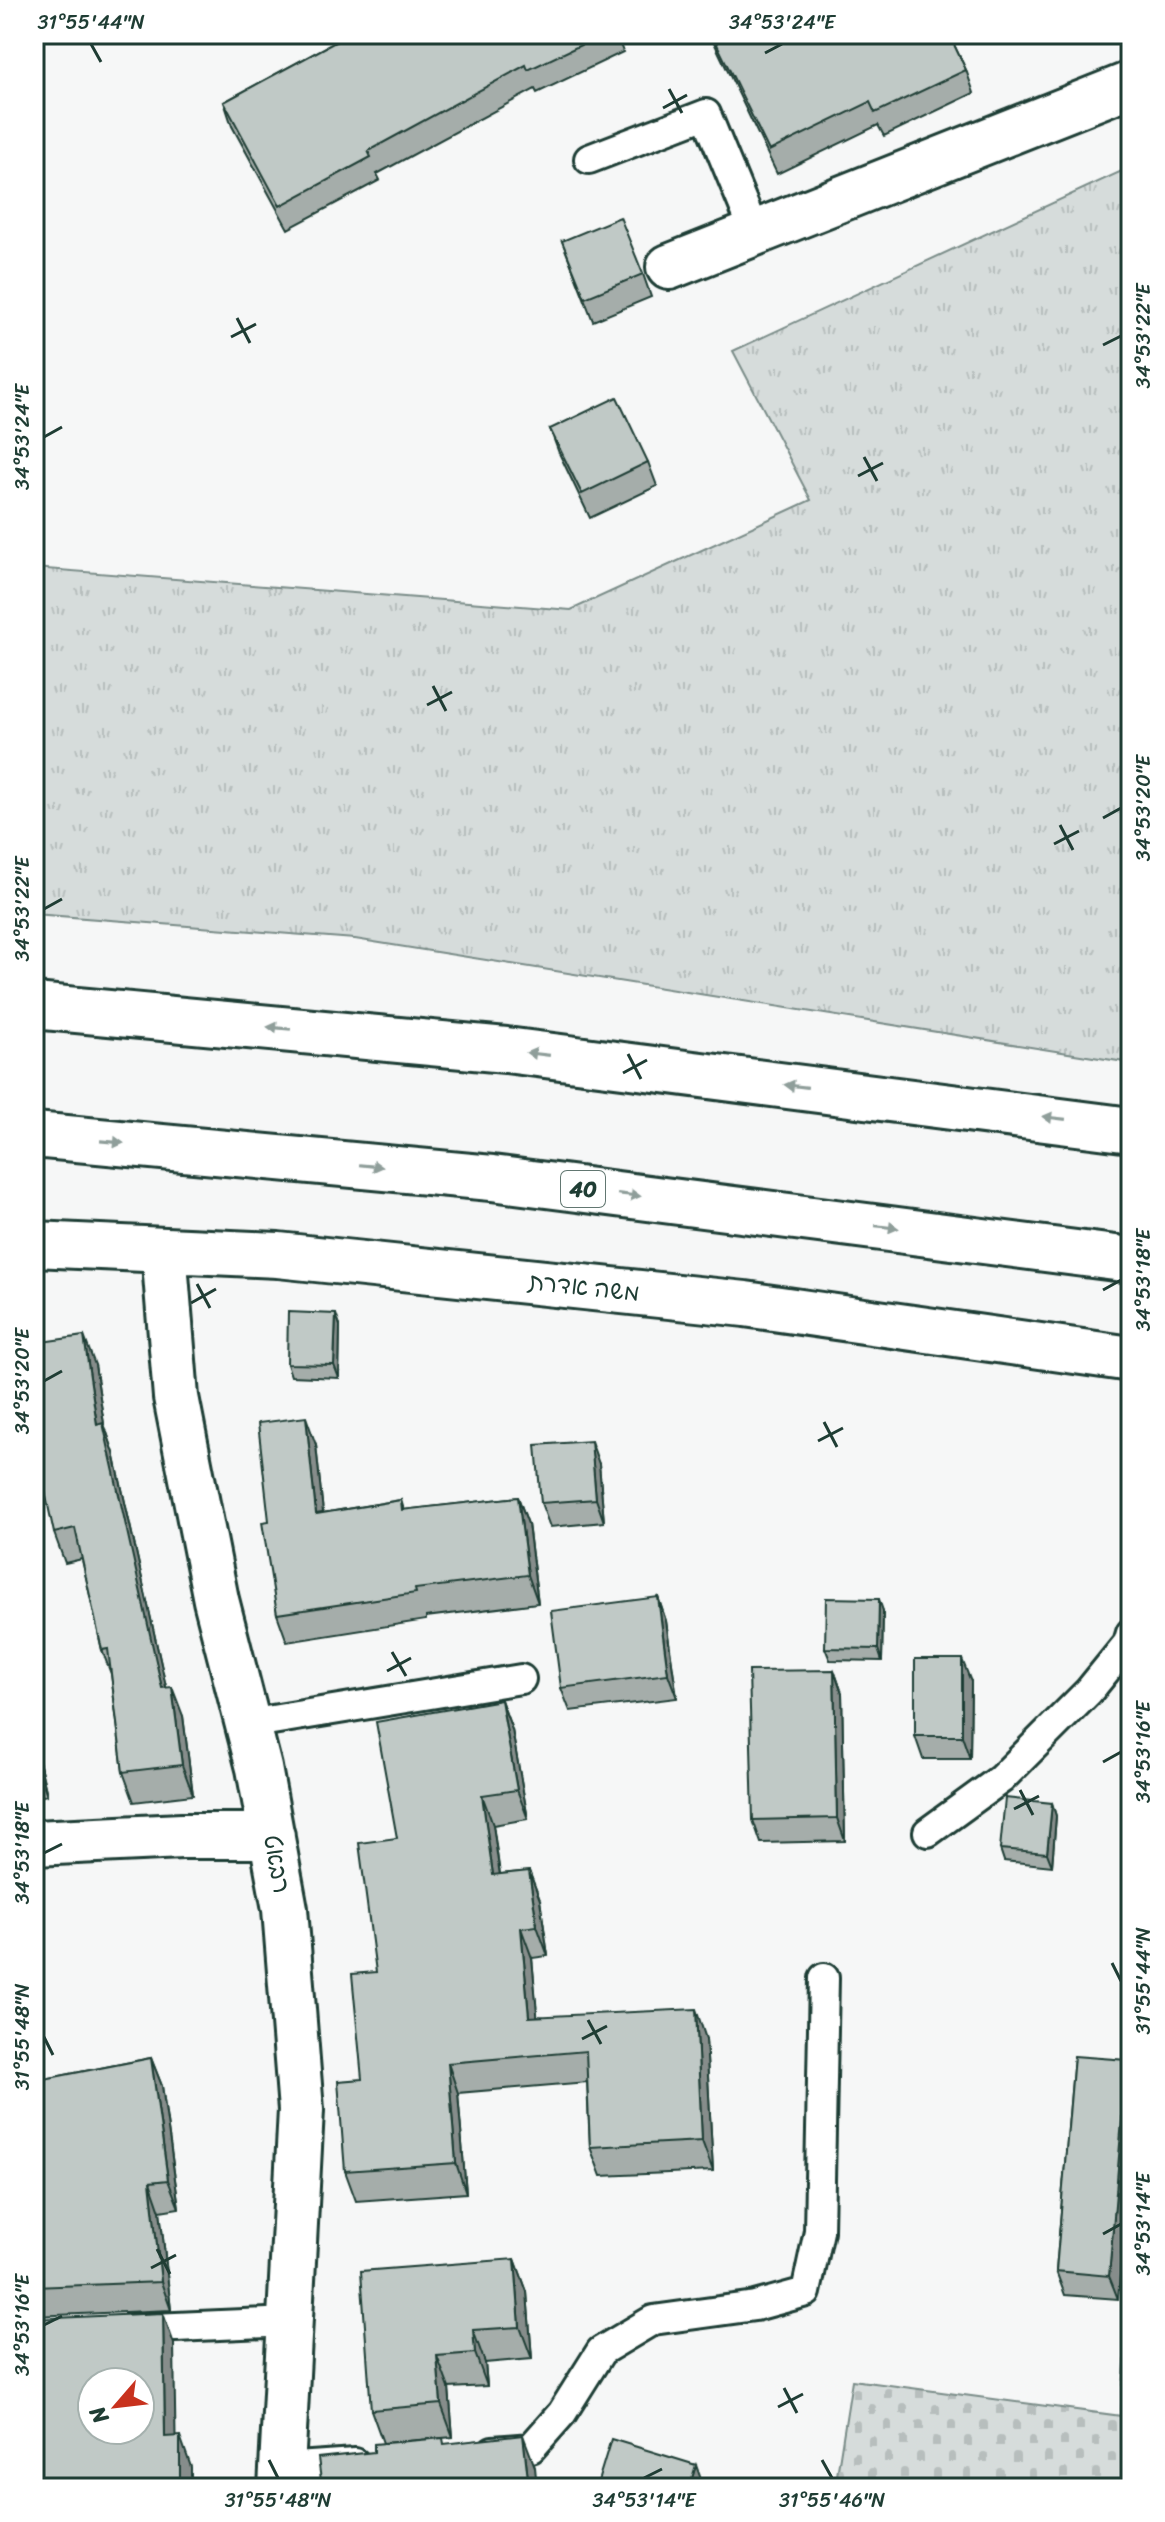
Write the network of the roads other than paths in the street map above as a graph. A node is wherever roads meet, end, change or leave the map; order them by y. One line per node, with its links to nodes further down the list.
1 (1131, 84): 3 (main road)
2 (589, 159): 3 (lane)
3 (755, 233): 4 (main road)
4 (669, 267)
5 (34, 1006): 6 (main road, one-way to 5)
6 (1131, 1130)
7 (34, 1135): 10 (main road, 40, one-way to 10)
8 (34, 1244): 9 (main road, משה אדרת)
9 (164, 1250): 11 (main road, משה אדרת); 14 (main road, רבאט)
10 (1131, 1260)
11 (1131, 1359)
12 (1131, 1633): 15 (lane)
13 (521, 1679): 14 (lane)
14 (248, 1724): 16 (main road, רבאט)
15 (928, 1832)
16 (272, 1836): 17 (main road); 19 (main road, רבאט)
17 (34, 1843)
18 (824, 1978): 21 (lane)
19 (290, 2322): 20 (lane); 23 (main road, רבאט)
20 (109, 2330)
21 (468, 2453)
22 (375, 2461): 23 (lane)
23 (282, 2478)

